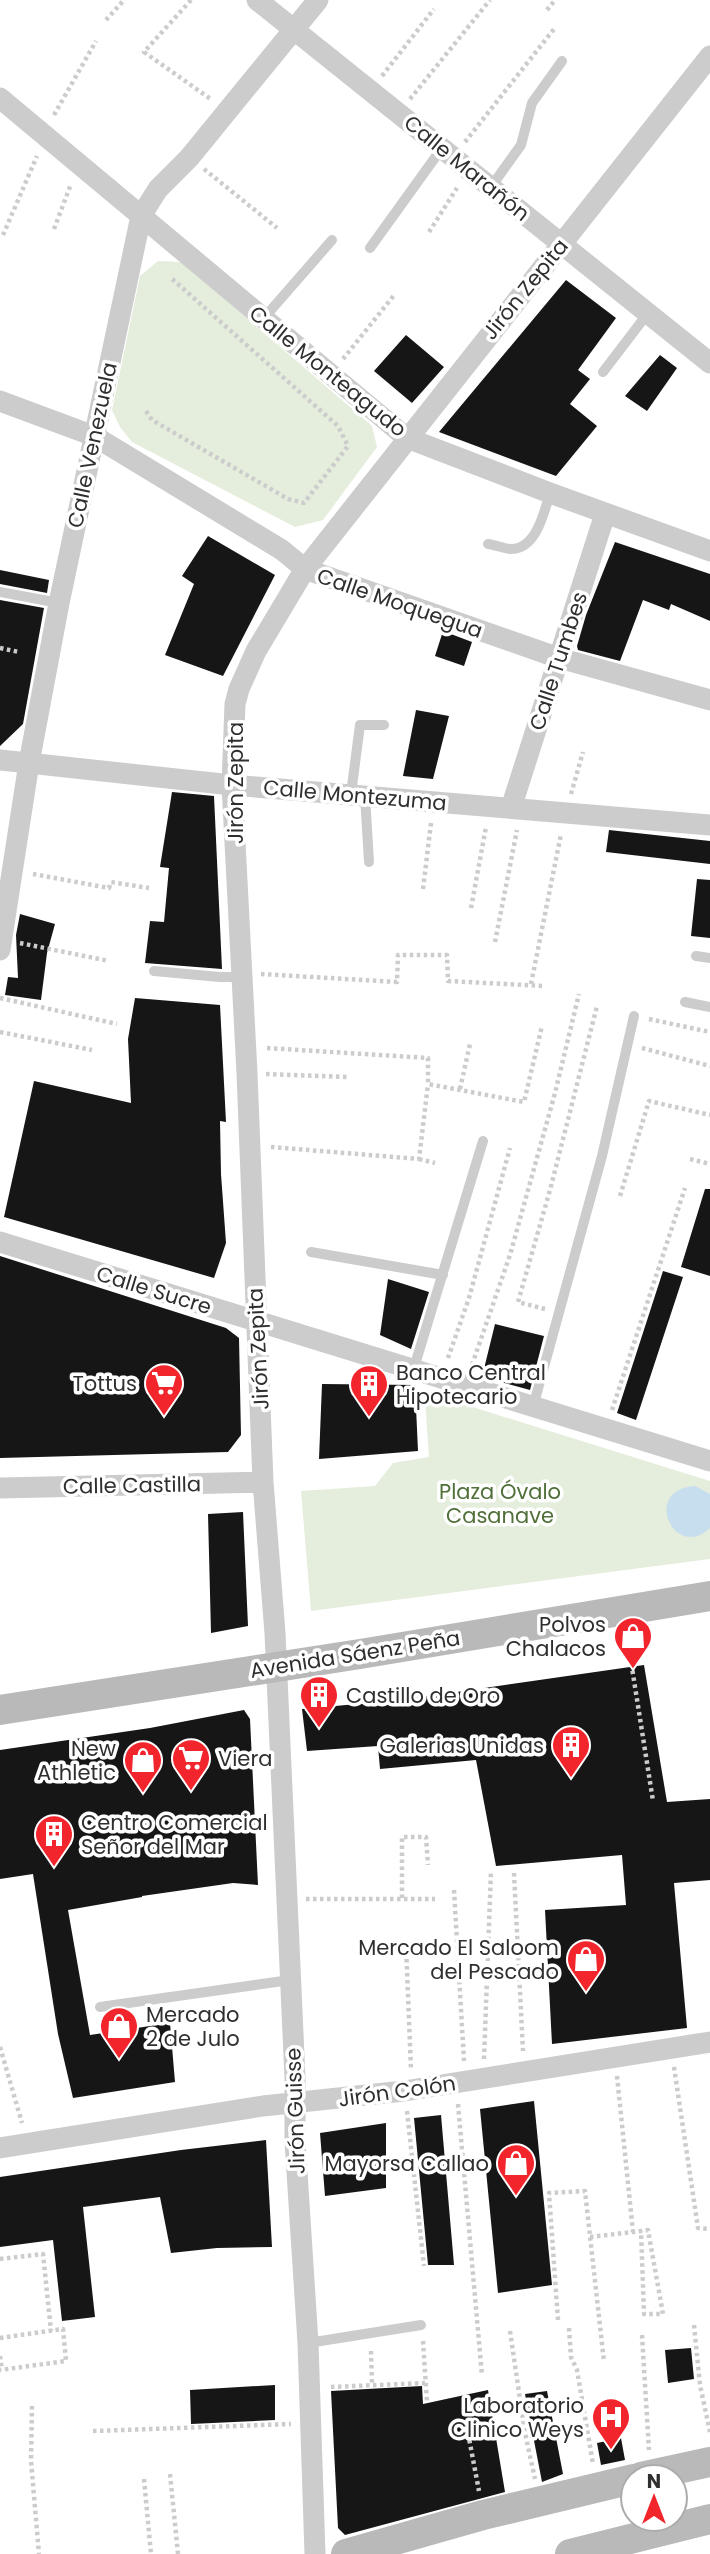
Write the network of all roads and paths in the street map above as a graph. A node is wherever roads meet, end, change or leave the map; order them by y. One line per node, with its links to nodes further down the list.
1 (124, 0): 9 (path)
2 (191, 0): 17 (path)
3 (257, 0): 11 (street, Calle Marañón)
4 (318, 0): 11 (street, Calle Venezuela)
5 (490, 0): 18 (path)
6 (555, 0): 8 (path)
7 (434, 9): 15 (path)
8 (547, 10)
9 (106, 20)
10 (554, 29): 21 (path)
11 (294, 30): 15 (street, Calle Marañón); 17 (street, Calle Venezuela)
12 (96, 41): 19 (path)
13 (710, 56): 30 (street, Jirón Zepita)
14 (562, 61): 23 (lane)
15 (371, 91): 18 (street, Calle Marañón)
16 (0, 98): 19 (street, Calle Monteagudo)
17 (226, 109): 20 (street, Calle Venezuela)
18 (398, 113): 21 (street, Calle Marañón)
19 (39, 130): 22 (street, Calle Monteagudo); 28 (path)
20 (189, 158): 24 (street, Calle Venezuela); 25 (path)
21 (455, 158): 23 (street, Calle Marañón); 27 (path); 31 (lane)
22 (78, 163): 24 (street, Calle Monteagudo); 26 (path)
23 (491, 187): 30 (street, Calle Marañón)
24 (141, 216): 35 (street, Calle Monteagudo); 41 (street, Calle Venezuela)
25 (277, 228)
26 (54, 229)
27 (429, 232)
28 (3, 235)
29 (332, 240): 35 (lane)
30 (562, 244): 34 (street, Calle Marañón); 42 (street, Jirón Zepita)
31 (370, 248)
32 (170, 277): 40 (path)
33 (395, 294): 38 (path)
34 (648, 313): 36 (street, Calle Marañón); 37 (lane)
35 (264, 318): 38 (street, Calle Monteagudo)
36 (710, 363)
37 (603, 372)
38 (331, 374): 42 (street, Calle Monteagudo)
39 (0, 401): 41 (street, Calle Moquegua)
40 (146, 411)
41 (94, 436): 47 (street, Calle Moquegua); 49 (street, Calle Venezuela)
42 (407, 438): 43 (street, Calle Monteagudo); 47 (street, Jirón Zepita)
43 (550, 493): 44 (street, Calle Monteagudo); 45 (lane)
44 (605, 514): 46 (street, Calle Monteagudo); 52 (street, Calle Tumbes)
45 (488, 544)
46 (710, 551)
47 (305, 569): 52 (street, Calle Moquegua); 58 (street, Jirón Zepita)
48 (0, 593): 49 (lane)
49 (60, 603): 57 (street, Calle Venezuela)
50 (0, 649): 51 (path)
51 (19, 652)
52 (559, 658): 53 (street, Calle Moquegua); 62 (street, Calle Tumbes)
53 (710, 700)
54 (384, 725): 59 (lane)
55 (583, 752): 63 (path)
56 (0, 760): 57 (street, Calle Montezuma)
57 (29, 763): 58 (street, Calle Montezuma); 66 (street, Calle Venezuela)
58 (232, 785): 59 (street, Calle Montezuma); 76 (street, Jirón Zepita)
59 (358, 795): 60 (street, Calle Montezuma); 65 (lane)
60 (434, 802): 61 (street, Calle Montezuma); 68 (path)
61 (489, 806): 62 (street, Calle Montezuma); 69 (path)
62 (515, 808): 63 (street, Calle Montezuma); 70 (path)
63 (566, 812): 64 (street, Calle Montezuma); 77 (path)
64 (710, 825)
65 (369, 862)
66 (13, 870): 67 (path); 71 (street, Calle Venezuela)
67 (149, 888)
68 (423, 889)
69 (471, 908)
70 (495, 942)
71 (1, 945): 74 (path)
72 (696, 957): 73 (lane)
73 (710, 958)
74 (109, 961)
75 (154, 971): 76 (lane)
76 (241, 975): 77 (path); 91 (street, Jirón Zepita)
77 (531, 984): 78 (path)
78 (544, 986)
79 (579, 994): 115 (path)
80 (0, 998): 85 (path)
81 (685, 1002): 83 (lane)
82 (597, 1006): 111 (path)
83 (710, 1007)
84 (634, 1016): 88 (path); 90 (lane)
85 (117, 1024)
86 (542, 1026): 97 (path)
87 (0, 1032): 92 (path)
88 (710, 1032)
89 (470, 1044): 97 (path)
90 (628, 1044): 93 (path); 111 (lane)
91 (245, 1046): 94 (street, Jirón Zepita); 96 (path)
92 (92, 1049)
93 (710, 1066)
94 (247, 1073): 95 (path); 100 (street, Jirón Zepita)
95 (349, 1077)
96 (428, 1084): 97 (path); 102 (path)
97 (460, 1089)
98 (710, 1115): 107 (path)
99 (483, 1141): 110 (lane)
100 (249, 1146): 102 (path); 112 (street, Jirón Zepita)
101 (510, 1148): 114 (path)
102 (419, 1159): 104 (path)
103 (690, 1159): 105 (path)
104 (435, 1163)
105 (710, 1164)
106 (685, 1188): 117 (path)
107 (620, 1196)
108 (0, 1242): 112 (street, Calle Sucre)
109 (311, 1252): 110 (lane)
110 (443, 1275): 113 (lane)
111 (559, 1312): 116 (lane)
112 (256, 1322): 113 (street, Calle Sucre); 119 (street, Jirón Zepita)
113 (413, 1371): 114 (street, Calle Sucre)
114 (440, 1378): 115 (street, Calle Sucre)
115 (465, 1386): 116 (street, Calle Sucre)
116 (533, 1407): 117 (street, Calle Sucre)
117 (606, 1429): 118 (street, Calle Sucre)
118 (710, 1461)
119 (263, 1482): 120 (street, Calle Castilla); 123 (street, Jirón Zepita)
120 (0, 1488)
121 (710, 1595): 122 (street, Avenida Sáenz Peña)
122 (622, 1609): 123 (street, Avenida Sáenz Peña); 125 (path)
123 (277, 1667): 124 (street, Avenida Sáenz Peña); 131 (street, Jirón Guisse)
124 (0, 1710)
125 (653, 1801)
126 (428, 1865): 130 (path)
127 (491, 1871): 141 (path)
128 (514, 1873): 140 (path)
129 (454, 1890): 141 (path)
130 (402, 1898): 131 (path); 132 (path)
131 (287, 1899): 134 (street, Jirón Guisse)
132 (435, 1899)
133 (406, 1945): 142 (path)
134 (290, 1980): 135 (lane); 143 (street, Jirón Guisse)
135 (100, 2007)
136 (710, 2042): 138 (street, Jirón Colón)
137 (0, 2047): 144 (path)
138 (670, 2047): 139 (street, Jirón Colón); 146 (path)
139 (615, 2056): 140 (street, Jirón Colón); 148 (path)
140 (524, 2071): 141 (street, Jirón Colón)
141 (468, 2080): 142 (street, Jirón Colón); 166 (path)
142 (408, 2091): 143 (street, Jirón Colón); 151 (path)
143 (294, 2104): 144 (street, Jirón Colón); 161 (street, Jirón Guisse)
144 (28, 2142): 145 (street, Jirón Colón)
145 (0, 2148)
146 (710, 2229)
147 (640, 2231): 147 (path); 148 (path)
148 (633, 2232): 149 (path)
149 (590, 2237): 152 (path); 164 (path)
150 (0, 2259): 156 (path)
151 (424, 2266)
152 (558, 2320)
153 (421, 2325): 161 (lane)
154 (694, 2325): 174 (path)
155 (569, 2328): 182 (path)
156 (51, 2331): 159 (path); 165 (path)
157 (510, 2331): 183 (path)
158 (642, 2335): 177 (path)
159 (0, 2337)
160 (423, 2341): 167 (path)
161 (308, 2343): 169 (street, Jirón Guisse)
162 (371, 2351): 168 (path)
163 (0, 2356): 165 (path)
164 (604, 2362)
165 (1, 2370)
166 (482, 2376)
167 (425, 2383): 168 (path); 170 (path)
168 (372, 2384): 169 (path)
169 (308, 2389): 172 (street, Jirón Guisse)
170 (427, 2402)
171 (32, 2406): 186 (path)
172 (310, 2423): 173 (path); 189 (street, Jirón Guisse)
173 (93, 2431)
174 (710, 2432)
175 (468, 2433): 184 (path)
176 (710, 2462): 178 (street)
177 (642, 2463)
178 (689, 2467)
179 (170, 2474): 188 (path)
180 (144, 2479): 187 (path)
181 (619, 2483): 182 (street)
182 (597, 2489): 183 (street)
183 (540, 2502): 184 (street)
184 (483, 2515): 190 (street)
185 (710, 2519): 191 (street)
186 (39, 2554)
187 (151, 2554)
188 (178, 2554)
189 (315, 2554)
190 (346, 2554)
191 (570, 2554)

